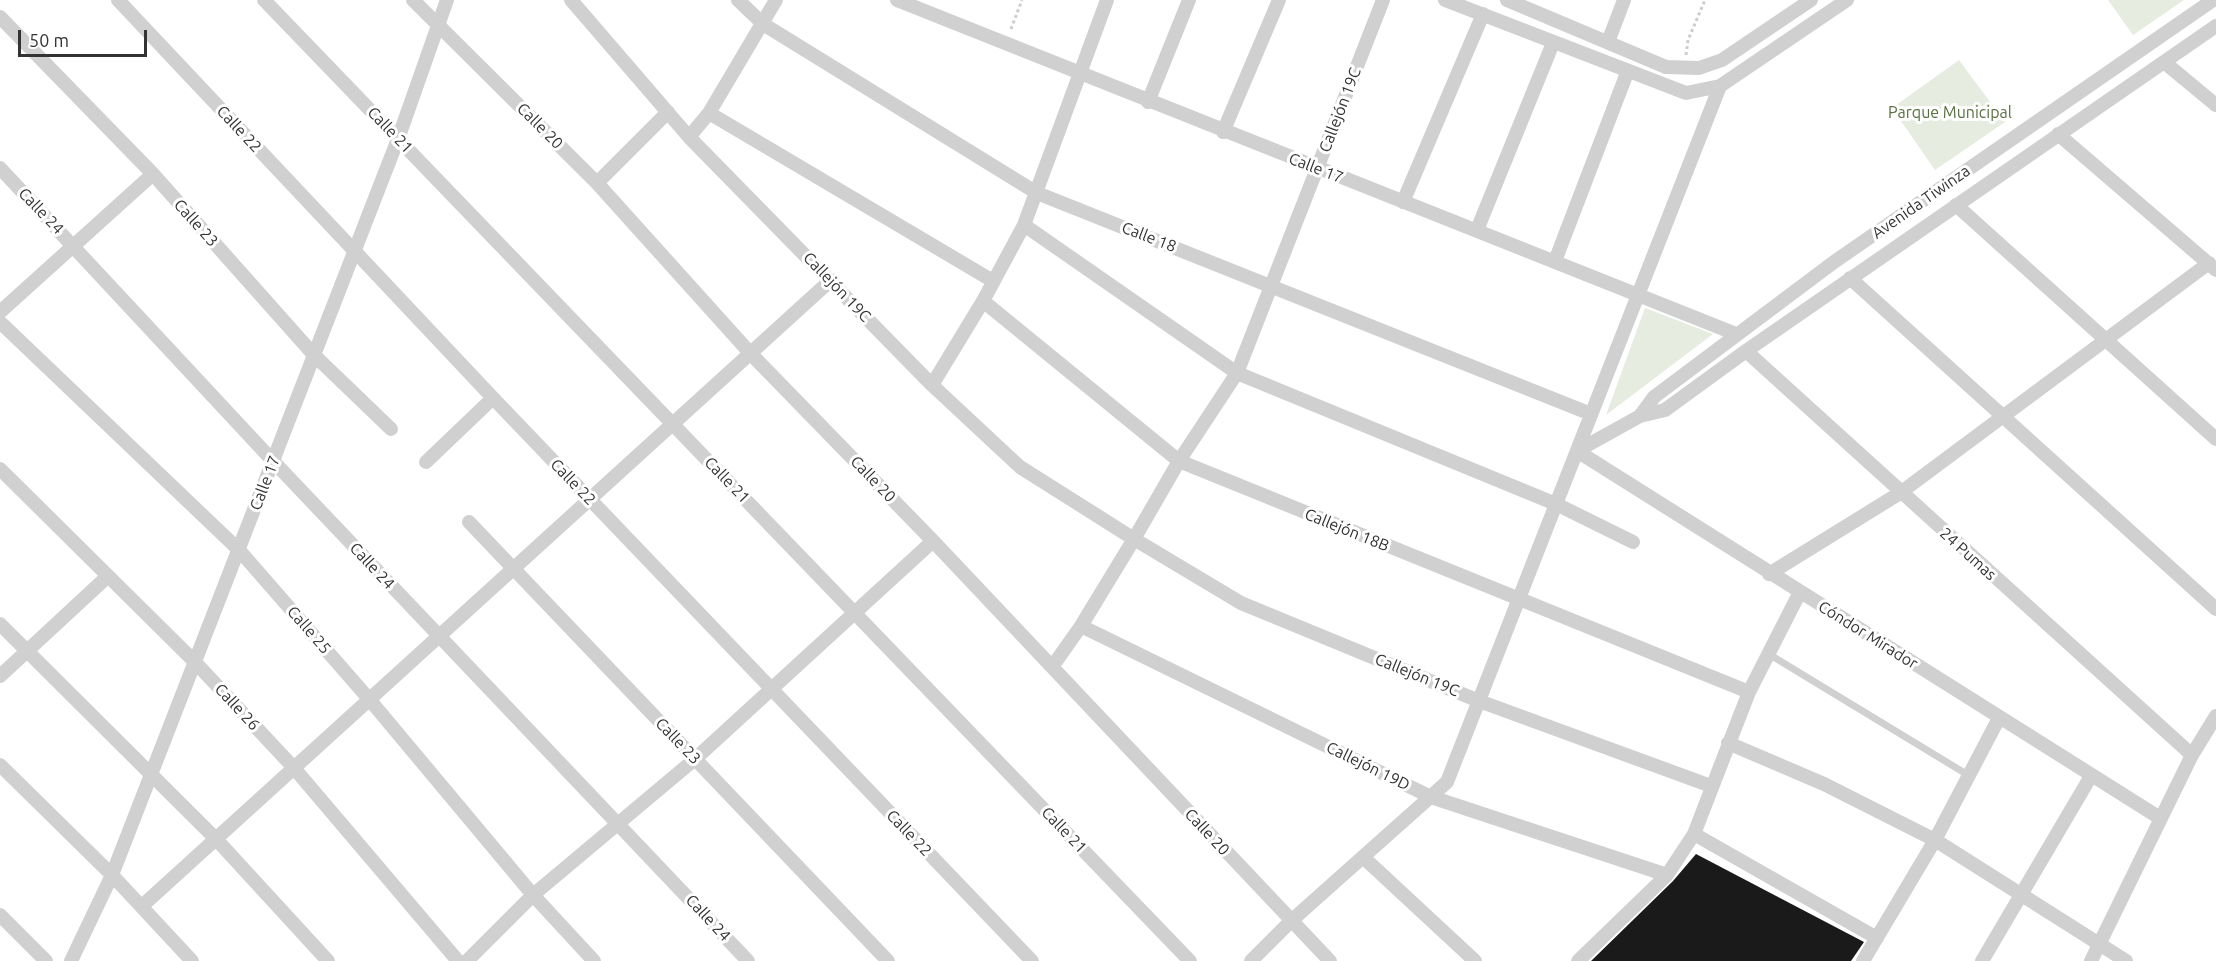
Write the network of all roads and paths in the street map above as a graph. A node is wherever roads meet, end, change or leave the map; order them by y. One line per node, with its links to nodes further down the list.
1 (118, 0): 53 (street, Calle 22)
2 (264, 0): 42 (street, Calle 21)
3 (413, 0): 26 (street, Calle 20)
4 (447, 0): 26 (street, Calle 17)
5 (571, 0): 37 (street, Callejón 19C)
6 (738, 0): 24 (street, Calle 18)
7 (776, 0): 24 (street)
8 (897, 0): 29 (street, Calle 17)
9 (1022, 0): 29 (path)
10 (1107, 0): 33 (street)
11 (1189, 0): 35 (street)
12 (1279, 0): 39 (street)
13 (1383, 0): 44 (street, Callejón 19C)
14 (1445, 0): 22 (street)
15 (1507, 0): 21 (street)
16 (1624, 0): 27 (street)
17 (1705, 0): 31 (path)
18 (1811, 0): 31 (street)
19 (1847, 0): 34 (street)
20 (2213, 0): 64 (street, Avenida Tiwinza)
21 (1534, 4): 27 (street)
22 (1483, 14): 28 (street); 48 (street)
23 (0, 17): 45 (street, Calle 23)
24 (763, 24): 38 (street); 47 (street, Calle 18)
25 (2216, 26): 30 (street, Avenida Tiwinza)
26 (439, 27): 42 (street, Calle 17); 46 (street, Calle 20)
27 (1608, 42): 31 (street)
28 (1553, 43): 32 (street); 51 (street)
29 (1004, 44): 33 (street, Calle 17)
30 (2164, 62): 36 (street); 40 (street, Avenida Tiwinza)
31 (1684, 67)
32 (1627, 73): 34 (street); 54 (street)
33 (1080, 75): 35 (street, Calle 17); 47 (street)
34 (1720, 86): 60 (street)
35 (1148, 102): 39 (street, Calle 17)
36 (2216, 105)
37 (668, 112): 41 (street, Callejón 19C); 46 (street)
38 (709, 113): 41 (street); 58 (street)
39 (1223, 132): 44 (street, Calle 17)
40 (2058, 135): 49 (street, Avenida Tiwinza); 55 (street)
41 (689, 136): 57 (street, Callejón 19C)
42 (399, 139): 53 (street, Calle 17); 75 (street, Calle 21)
43 (0, 168): 52 (street, Calle 24)
44 (1318, 168): 48 (street, Calle 17); 59 (street, Callejón 19C)
45 (153, 174): 52 (street); 68 (street, Calle 23)
46 (597, 183): 67 (street, Calle 20)
47 (1037, 194): 50 (street); 59 (street, Calle 18)
48 (1403, 202): 51 (street, Calle 17)
49 (1956, 205): 56 (street, Avenida Tiwinza); 65 (street)
50 (1024, 225): 58 (street); 69 (street)
51 (1477, 230): 54 (street, Calle 17)
52 (74, 245): 62 (street); 79 (street, Calle 24)
53 (355, 252): 68 (street, Calle 17); 71 (street, Calle 22)
54 (1555, 261): 60 (street, Calle 17)
55 (2212, 267): 65 (street)
56 (1850, 279): 66 (street, Avenida Tiwinza); 74 (street)
57 (831, 280): 67 (street); 70 (street, Callejón 19C)
58 (993, 281): 61 (street)
59 (1273, 286): 69 (street, Callejón 19C); 72 (street, Calle 18)
60 (1639, 294): 64 (street, Calle 17); 72 (street)
61 (983, 301): 70 (street); 80 (street, Callejón 18B)
62 (0, 312)
63 (0, 322): 90 (street, Calle 25)
64 (1736, 334): 73 (street, Avenida Tiwinza)
65 (2107, 340): 74 (street); 77 (street)
66 (1746, 351): 73 (street, Avenida Tiwinza); 83 (street, 24 Pumas)
67 (751, 354): 75 (street); 88 (street, Calle 20)
68 (314, 356): 76 (street, Calle 23); 79 (street, Calle 17)
69 (1237, 373): 80 (street, Callejón 19C); 85 (street)
70 (932, 385): 87 (street, Callejón 19C)
71 (493, 398): 81 (street); 84 (street, Calle 22)
72 (1592, 414): 78 (street)
73 (1640, 416): 78 (street, Avenida Tiwinza)
74 (2005, 418): 83 (street); 96 (street)
75 (673, 424): 84 (street); 97 (street, Calle 21)
76 (391, 429)
77 (2216, 439)
78 (1577, 451): 85 (street); 92 (street, Cóndor Mirador)
79 (273, 461): 90 (street, Calle 17); 100 (street, Calle 24)
80 (1179, 461): 87 (street, Callejón 19C); 95 (street, Callejón 18B)
81 (426, 462)
82 (0, 469): 93 (street, Calle 26)
83 (1900, 493): 92 (street); 113 (street, 24 Pumas)
84 (590, 499): 91 (street); 106 (street, Calle 22)
85 (1556, 504): 89 (street); 95 (street)
86 (469, 522): 91 (street, Calle 23)
87 (1134, 539): 99 (street); 109 (street, Callejón 19C)
88 (933, 541): 97 (street); 104 (street, Calle 20)
89 (1633, 542)
90 (238, 550): 103 (street, Calle 17); 108 (street, Calle 25)
91 (513, 571): 100 (street); 114 (street, Calle 23)
92 (1769, 574): 94 (street, Cóndor Mirador)
93 (108, 576): 101 (street); 103 (street, Calle 26)
94 (1800, 592): 102 (street); 111 (street, Cóndor Mirador)
95 (1518, 600): 107 (street, Callejón 18B); 109 (street)
96 (2216, 609)
97 (855, 613): 106 (street); 147 (street, Calle 21)
98 (0, 624): 101 (street)
99 (1081, 626): 104 (street); 121 (street, Callejón 19D)
100 (439, 636): 108 (street); 123 (street, Calle 24)
101 (27, 651): 105 (street); 117 (street)
102 (1767, 653): 107 (street); 118 (lane)
103 (195, 662): 116 (street, Calle 26); 117 (street, Calle 17)
104 (1052, 667): 134 (street, Calle 20)
105 (0, 676)
106 (771, 690): 114 (street); 146 (street, Calle 22)
107 (1749, 692): 112 (street)
108 (369, 699): 116 (street); 130 (street, Calle 25)
109 (1479, 701): 120 (street, Callejón 19C); 121 (street)
110 (2216, 716): 113 (street)
111 (1999, 718): 118 (street); 119 (street, Cóndor Mirador)
112 (1728, 743): 120 (street); 126 (street)
113 (2192, 755): 122 (street)
114 (695, 759): 123 (street); 145 (street, Calle 23)
115 (0, 765): 128 (street)
116 (294, 768): 125 (street); 141 (street, Calle 26)
117 (151, 774): 125 (street); 128 (street, Calle 17)
118 (1968, 775): 126 (street)
119 (2091, 776): 122 (street, Cóndor Mirador); 131 (street)
120 (1711, 786): 124 (street)
121 (1431, 797): 127 (street); 129 (street, Callejón 19D)
122 (2160, 818): 136 (street)
123 (619, 823): 130 (street); 144 (street, Calle 24)
124 (1694, 834): 129 (street); 135 (street)
125 (216, 839): 132 (street); 140 (street)
126 (1935, 840): 131 (street); 135 (street)
127 (1363, 856): 134 (street); 150 (street)
128 (112, 875): 132 (street); 138 (street, Calle 17)
129 (1667, 875): 151 (street)
130 (533, 895): 142 (street); 143 (street, Calle 25)
131 (2021, 895): 136 (street); 153 (street)
132 (142, 906): 139 (street)
133 (0, 915): 137 (street)
134 (1291, 921): 148 (street); 149 (street, Calle 20)
135 (1877, 938): 152 (street)
136 (2100, 946): 154 (street); 155 (street)
137 (46, 961)
138 (71, 961)
139 (192, 961)
140 (328, 961)
141 (458, 961)
142 (467, 961)
143 (594, 961)
144 (748, 961)
145 (887, 961)
146 (1032, 961)
147 (1190, 961)
148 (1251, 961)
149 (1330, 961)
150 (1475, 961)
151 (1578, 961)
152 (1863, 961)
153 (1982, 961)
154 (2091, 961)
155 (2126, 961)

